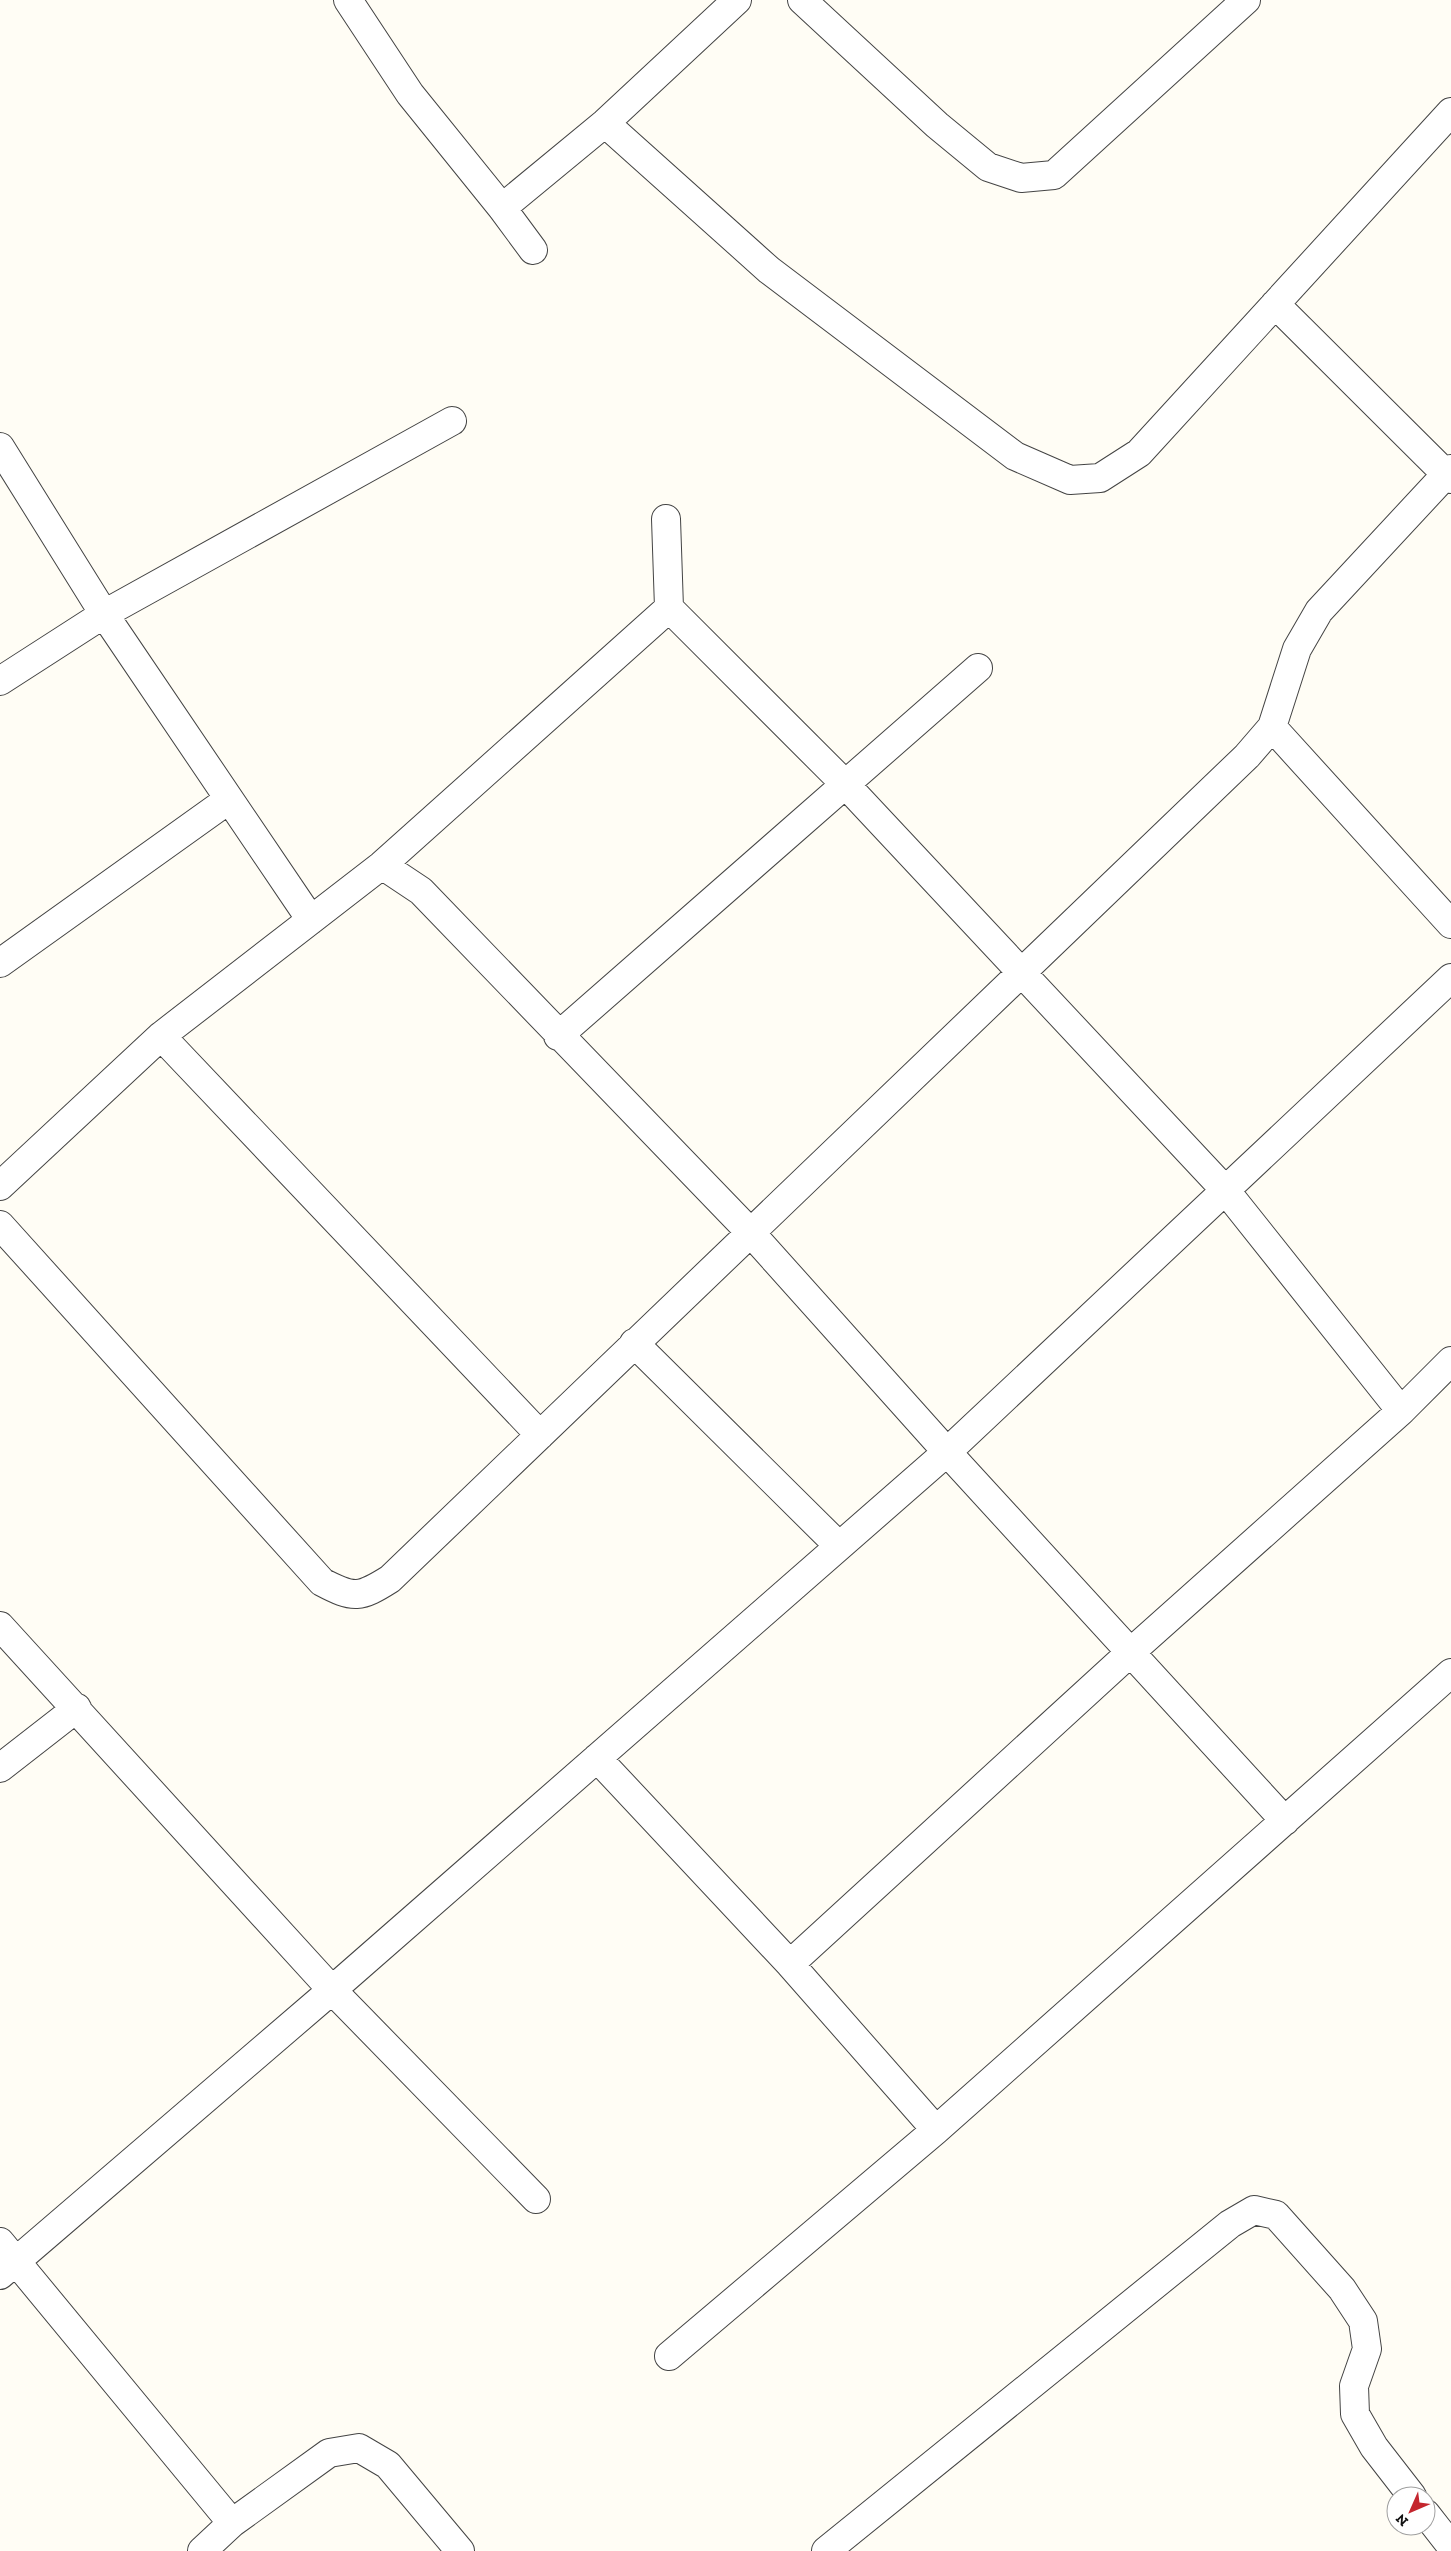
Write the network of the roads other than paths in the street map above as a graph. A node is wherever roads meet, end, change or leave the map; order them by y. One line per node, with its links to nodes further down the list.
1 (348, 0): 7 (street)
2 (737, 0): 6 (street)
3 (802, 0): 4 (street)
4 (1246, 0)
5 (1451, 112): 9 (street)
6 (605, 123): 7 (street); 9 (street)
7 (502, 208): 8 (street)
8 (533, 250)
9 (1275, 304): 12 (street)
10 (452, 420): 15 (street)
11 (0, 448): 15 (street)
12 (1449, 474): 18 (street)
13 (666, 519): 14 (street)
14 (669, 608): 19 (street); 21 (street)
15 (104, 614): 17 (street); 20 (street)
16 (978, 668): 19 (street)
17 (0, 680)
18 (1272, 727): 23 (street); 25 (street)
19 (846, 785): 25 (street); 28 (street)
20 (228, 800): 22 (street); 24 (street)
21 (382, 865): 22 (street); 28 (street)
22 (311, 920): 27 (street)
23 (1451, 924)
24 (0, 963)
25 (1022, 973): 30 (street); 32 (street)
26 (1451, 978): 30 (street)
27 (161, 1036): 29 (street); 36 (street)
28 (558, 1036): 32 (street)
29 (0, 1186)
30 (1226, 1191): 35 (street); 37 (street)
31 (0, 1225): 36 (street)
32 (750, 1232): 33 (street); 37 (street)
33 (634, 1343): 36 (street); 38 (street)
34 (1451, 1362): 35 (street)
35 (1402, 1411): 40 (street)
36 (540, 1435)
37 (947, 1452): 38 (street); 40 (street)
38 (839, 1546): 43 (street)
39 (0, 1626): 42 (street)
40 (1132, 1651): 45 (street); 46 (street)
41 (1451, 1673): 45 (street)
42 (77, 1708): 44 (street); 47 (street)
43 (596, 1758): 46 (street); 47 (street)
44 (0, 1768)
45 (1285, 1820): 48 (street)
46 (790, 1964): 48 (street)
47 (332, 1990): 49 (street); 50 (street)
48 (936, 2130): 51 (street)
49 (536, 2199)
50 (5, 2260): 53 (street)
51 (669, 2356)
52 (1404, 2486): 58 (street)
53 (232, 2523): 56 (street); 57 (street)
54 (1436, 2527): 55 (street)
55 (1451, 2546)
56 (202, 2551)
57 (460, 2551)
58 (826, 2551)

